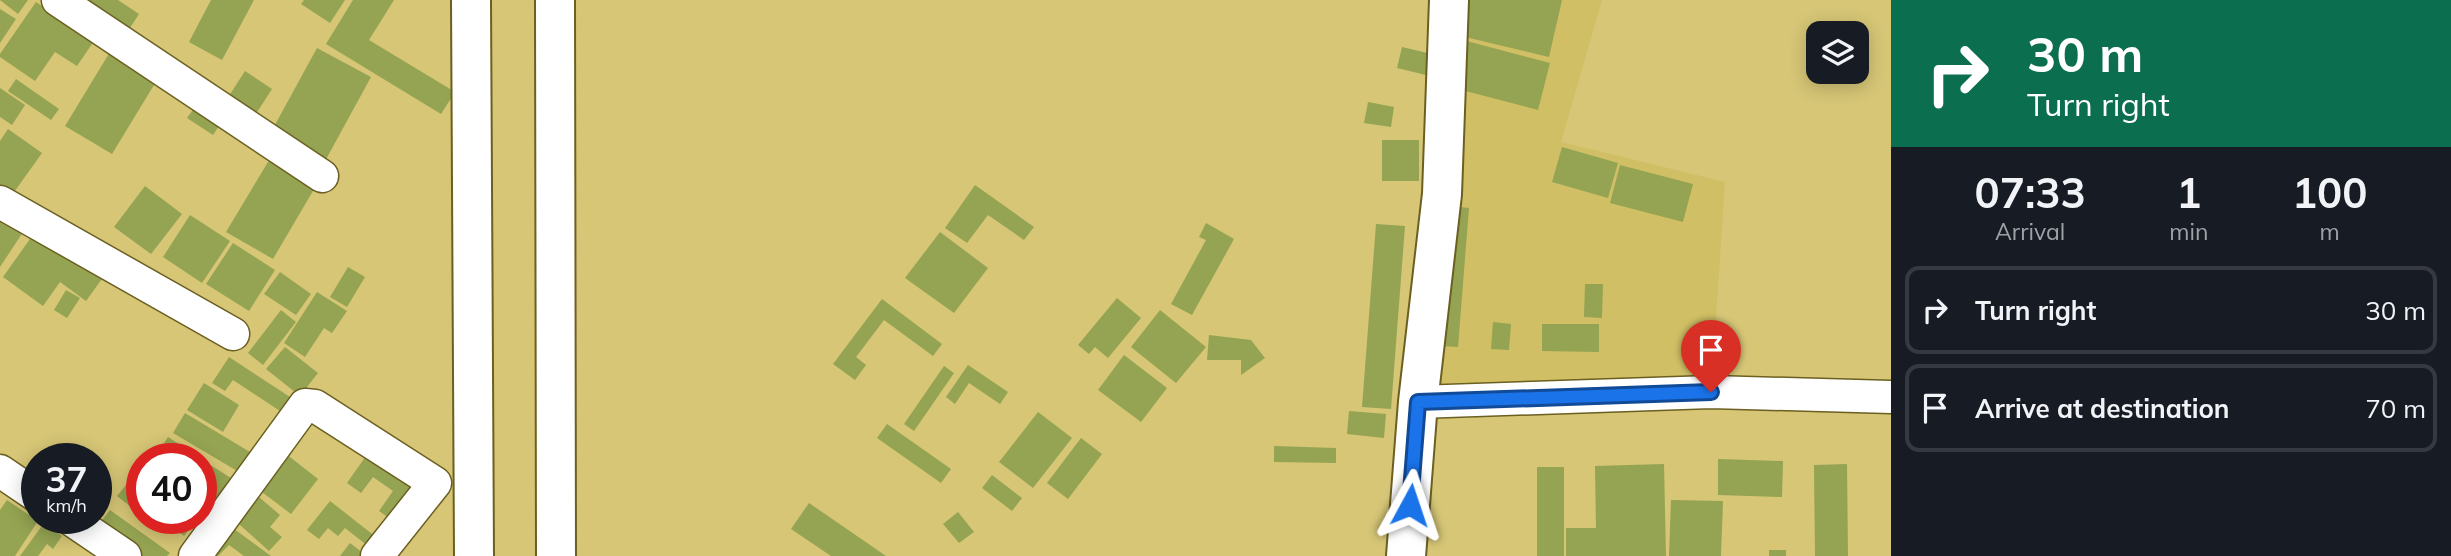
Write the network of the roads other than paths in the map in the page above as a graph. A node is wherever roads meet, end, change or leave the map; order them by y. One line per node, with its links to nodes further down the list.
1 (58, 0): 5 (street)
2 (471, 0): 14 (street)
3 (555, 0): 15 (street)
4 (1450, 0): 9 (street)
5 (322, 176)
6 (0, 202): 7 (street)
7 (233, 334)
8 (1891, 397): 9 (street)
9 (1418, 402): 16 (street)
10 (93, 534): 11 (street)
11 (125, 556)
12 (195, 556): 13 (street)
13 (377, 556)
14 (474, 556)
15 (556, 556)
16 (1406, 556)

